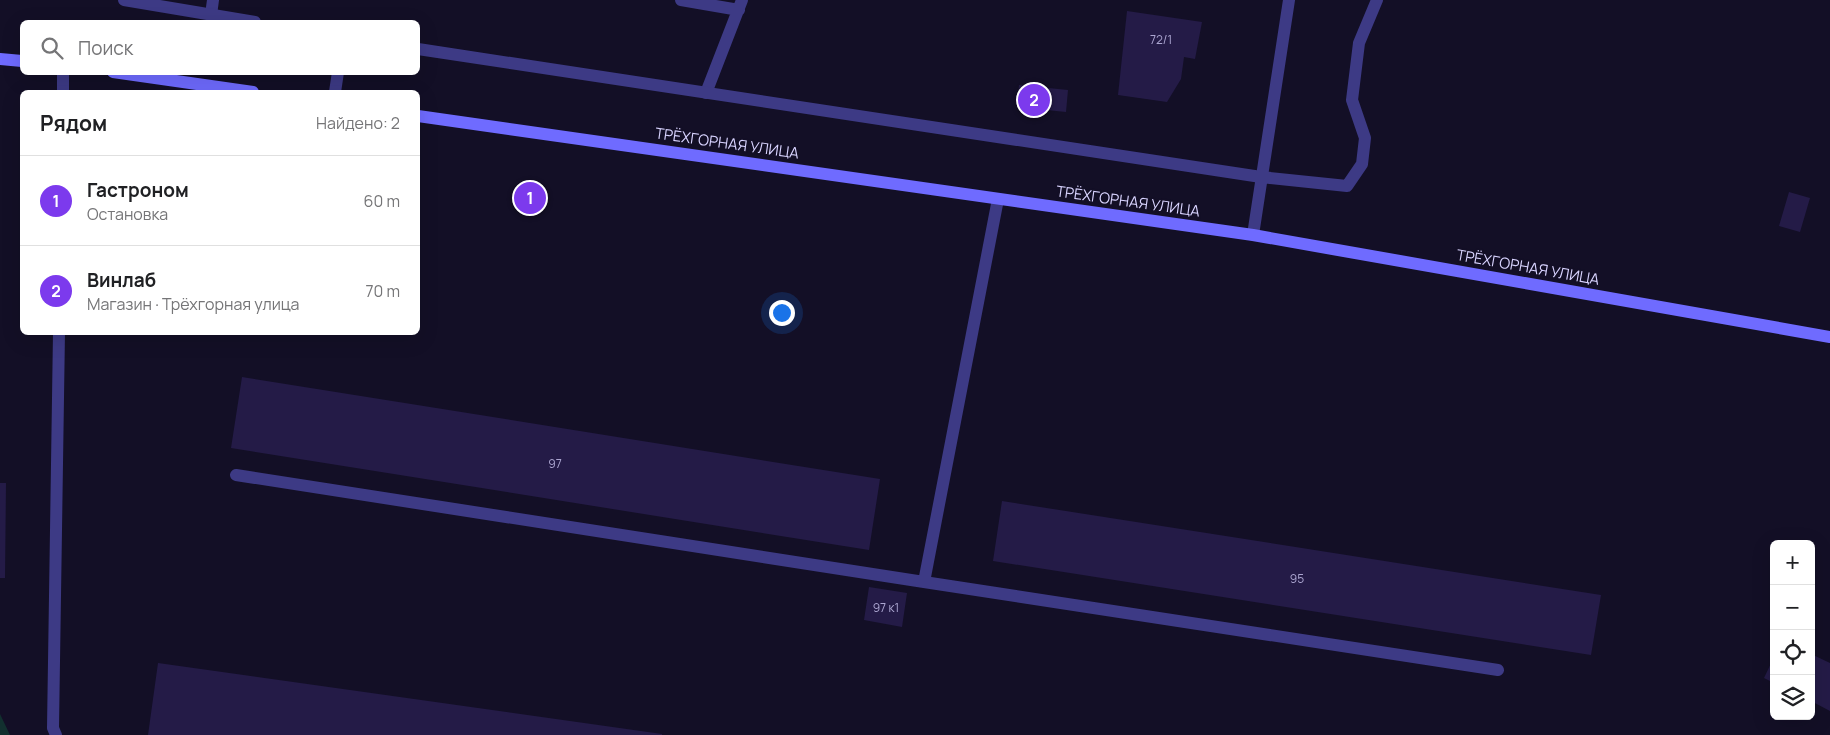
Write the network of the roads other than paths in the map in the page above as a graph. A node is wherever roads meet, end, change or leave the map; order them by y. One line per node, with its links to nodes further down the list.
1 (124, 0): 7 (street)
2 (213, 0): 7 (street)
3 (681, 0): 6 (street)
4 (1289, 0): 20 (street)
5 (1377, 0): 20 (street)
6 (740, 5): 18 (street)
7 (211, 15): 8 (street)
8 (242, 20)
9 (420, 49): 18 (street)
10 (0, 58): 11 (main road)
11 (20, 61)
12 (63, 75): 15 (street)
13 (134, 75): 16 (main road)
14 (338, 75): 17 (street)
15 (63, 90)
16 (240, 90)
17 (335, 90)
18 (706, 93): 20 (street)
19 (420, 116): 21 (main road, ТРЁХГОРНАЯ УЛИЦА)
20 (1261, 177): 22 (street)
21 (998, 198): 22 (main road, ТРЁХГОРНАЯ УЛИЦА); 26 (street)
22 (1253, 235): 24 (main road, ТРЁХГОРНАЯ УЛИЦА)
23 (59, 335): 28 (street)
24 (1830, 337)
25 (236, 475): 26 (street)
26 (924, 582): 27 (street)
27 (1498, 670)
28 (56, 735)

